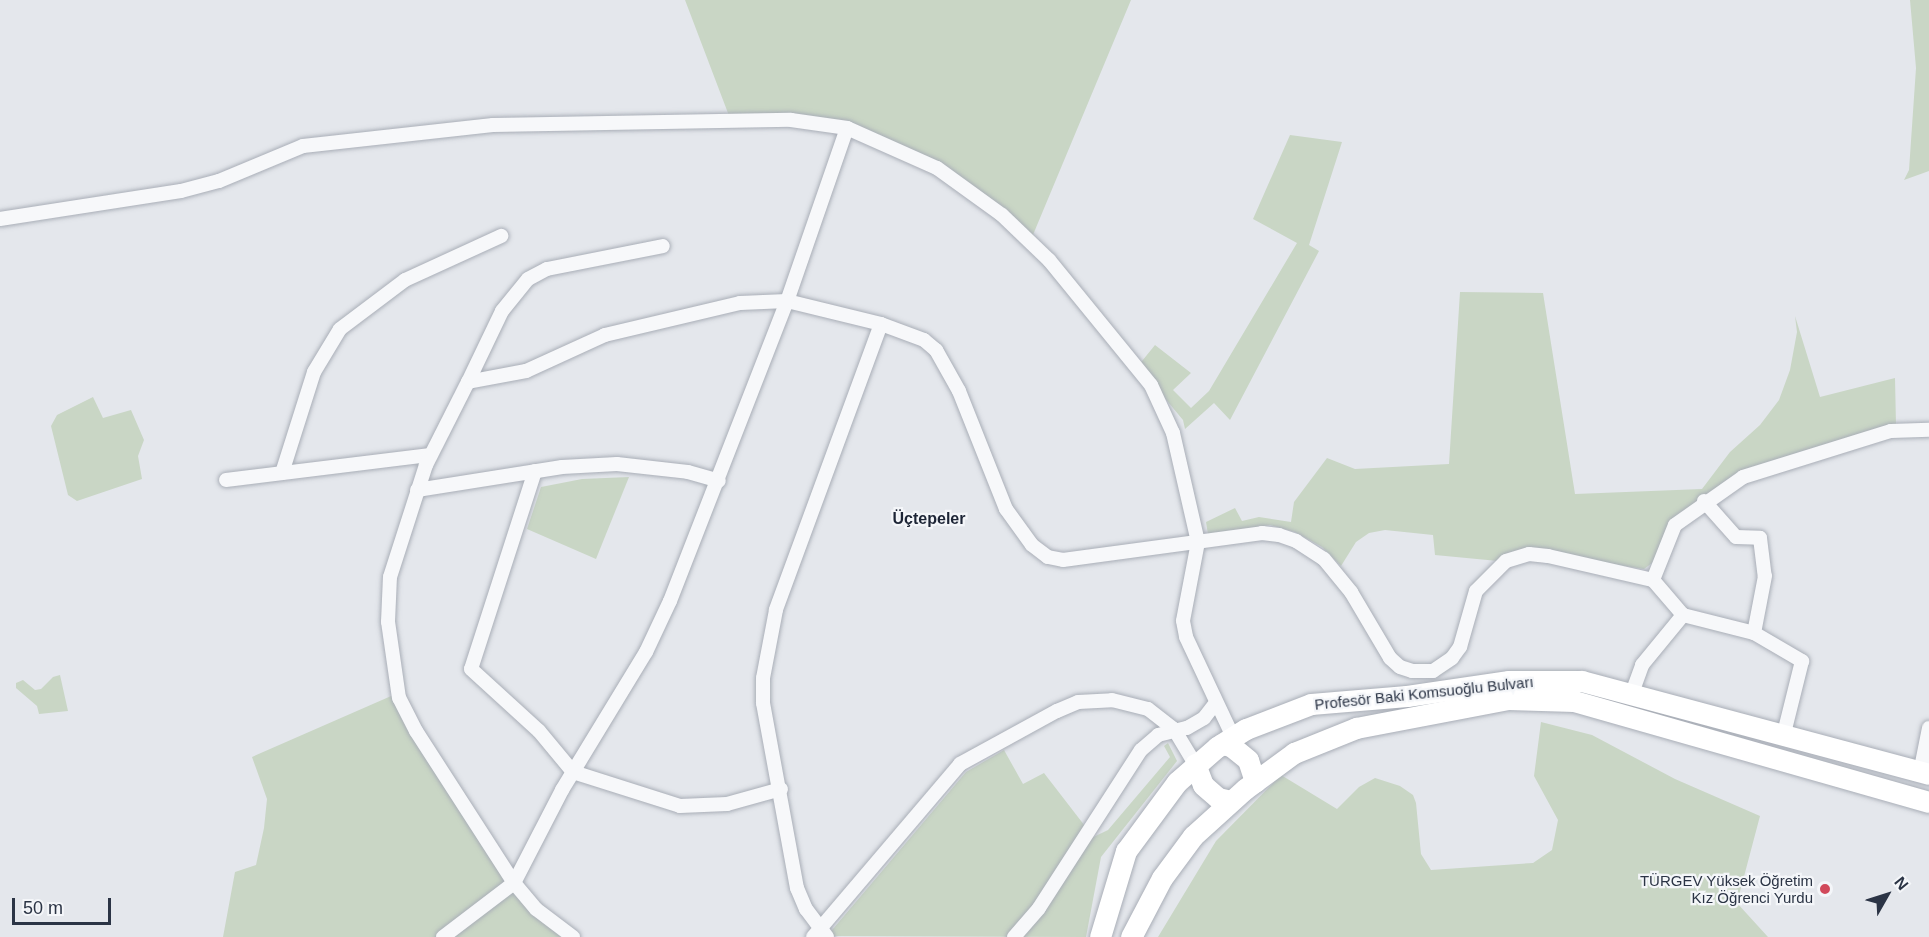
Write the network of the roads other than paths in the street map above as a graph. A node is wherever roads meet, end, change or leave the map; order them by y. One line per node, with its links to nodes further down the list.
1 (847, 128): 2 (street); 5 (street); 16 (street)
2 (0, 219)
3 (501, 236): 11 (street)
4 (663, 246): 7 (street)
5 (787, 301): 6 (street); 7 (street); 13 (street)
6 (881, 324): 16 (street); 32 (street)
7 (468, 382): 9 (street)
8 (1929, 430): 15 (street)
9 (430, 455): 11 (street); 14 (street)
10 (535, 471): 13 (street); 14 (street); 29 (street)
11 (282, 474): 12 (street)
12 (226, 480)
13 (720, 481): 29 (street)
14 (417, 489): 35 (street)
15 (1704, 501): 17 (street); 19 (street)
16 (1198, 542): 20 (street); 23 (street)
17 (1653, 580): 18 (street); 20 (street)
18 (1683, 615): 19 (street); 21 (street)
19 (1754, 633): 26 (street)
20 (1420, 670): 22 (street)
21 (1632, 693): 22 (main road, Profesör Baki Komsuoğlu Bulvarı); 26 (main road, Profesör Baki Komsuoğlu Bulvarı)
22 (1422, 694): 27 (main road, Profesör Baki Komsuoğlu Bulvarı)
23 (1215, 704): 25 (street); 27 (street)
24 (1929, 728): 30 (street)
25 (1174, 729): 28 (street); 36 (street); 39 (street)
26 (1783, 737): 30 (main road, Profesör Baki Komsuoğlu Bulvarı)
27 (1228, 740): 28 (main road, Profesör Baki Komsuoğlu Bulvarı); 31 (main road)
28 (1195, 764): 33 (main road); 40 (main road, Profesör Baki Komsuoğlu Bulvarı)
29 (573, 772): 32 (street); 35 (street)
30 (1924, 774)
31 (1255, 782): 33 (main road, Profesör Baki Komsuoğlu Bulvarı); 34 (main road, Profesör Baki Komsuoğlu Bulvarı)
32 (782, 789): 36 (street)
33 (1231, 801): 41 (main road, Profesör Baki Komsuoğlu Bulvarı)
34 (1929, 802)
35 (514, 883): 37 (street); 38 (street)
36 (821, 935)
37 (443, 937)
38 (573, 937)
39 (1014, 937)
40 (1100, 937)
41 (1131, 937)

